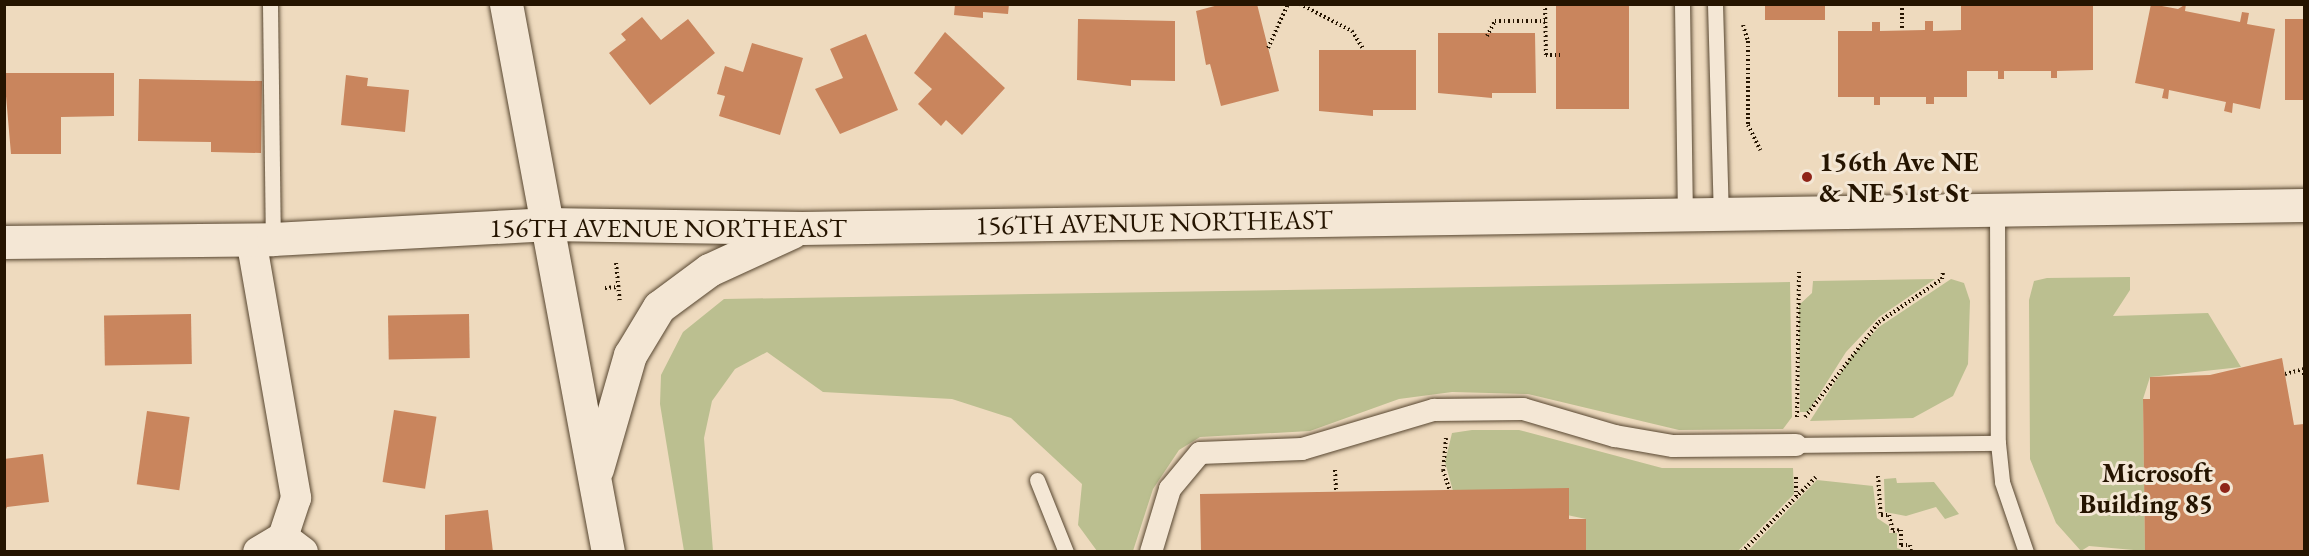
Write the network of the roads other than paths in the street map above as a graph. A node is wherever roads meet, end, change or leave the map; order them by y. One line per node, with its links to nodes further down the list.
1 (270, 4): 11 (lane)
2 (506, 4): 9 (main road)
3 (1682, 4): 7 (lane)
4 (1715, 4): 8 (lane)
5 (2304, 205): 6 (main road, 156TH AVENUE NORTHEAST)
6 (1997, 209): 8 (main road, 156TH AVENUE NORTHEAST); 13 (lane)
7 (1685, 214): 8 (main road, 156TH AVENUE NORTHEAST); 10 (main road, 156TH AVENUE NORTHEAST)
8 (1721, 214)
9 (546, 224): 10 (main road, 156TH AVENUE NORTHEAST); 11 (main road, 156TH AVENUE NORTHEAST); 15 (main road)
10 (802, 228): 15 (main road)
11 (262, 239): 12 (main road, 156TH AVENUE NORTHEAST); 17 (street)
12 (4, 242)
13 (1998, 443): 14 (lane); 21 (lane)
14 (1796, 445): 20 (street)
15 (595, 477): 18 (main road)
16 (1037, 480): 19 (lane)
17 (282, 547)
18 (608, 552)
19 (1066, 552)
20 (1151, 552)
21 (2026, 552)

